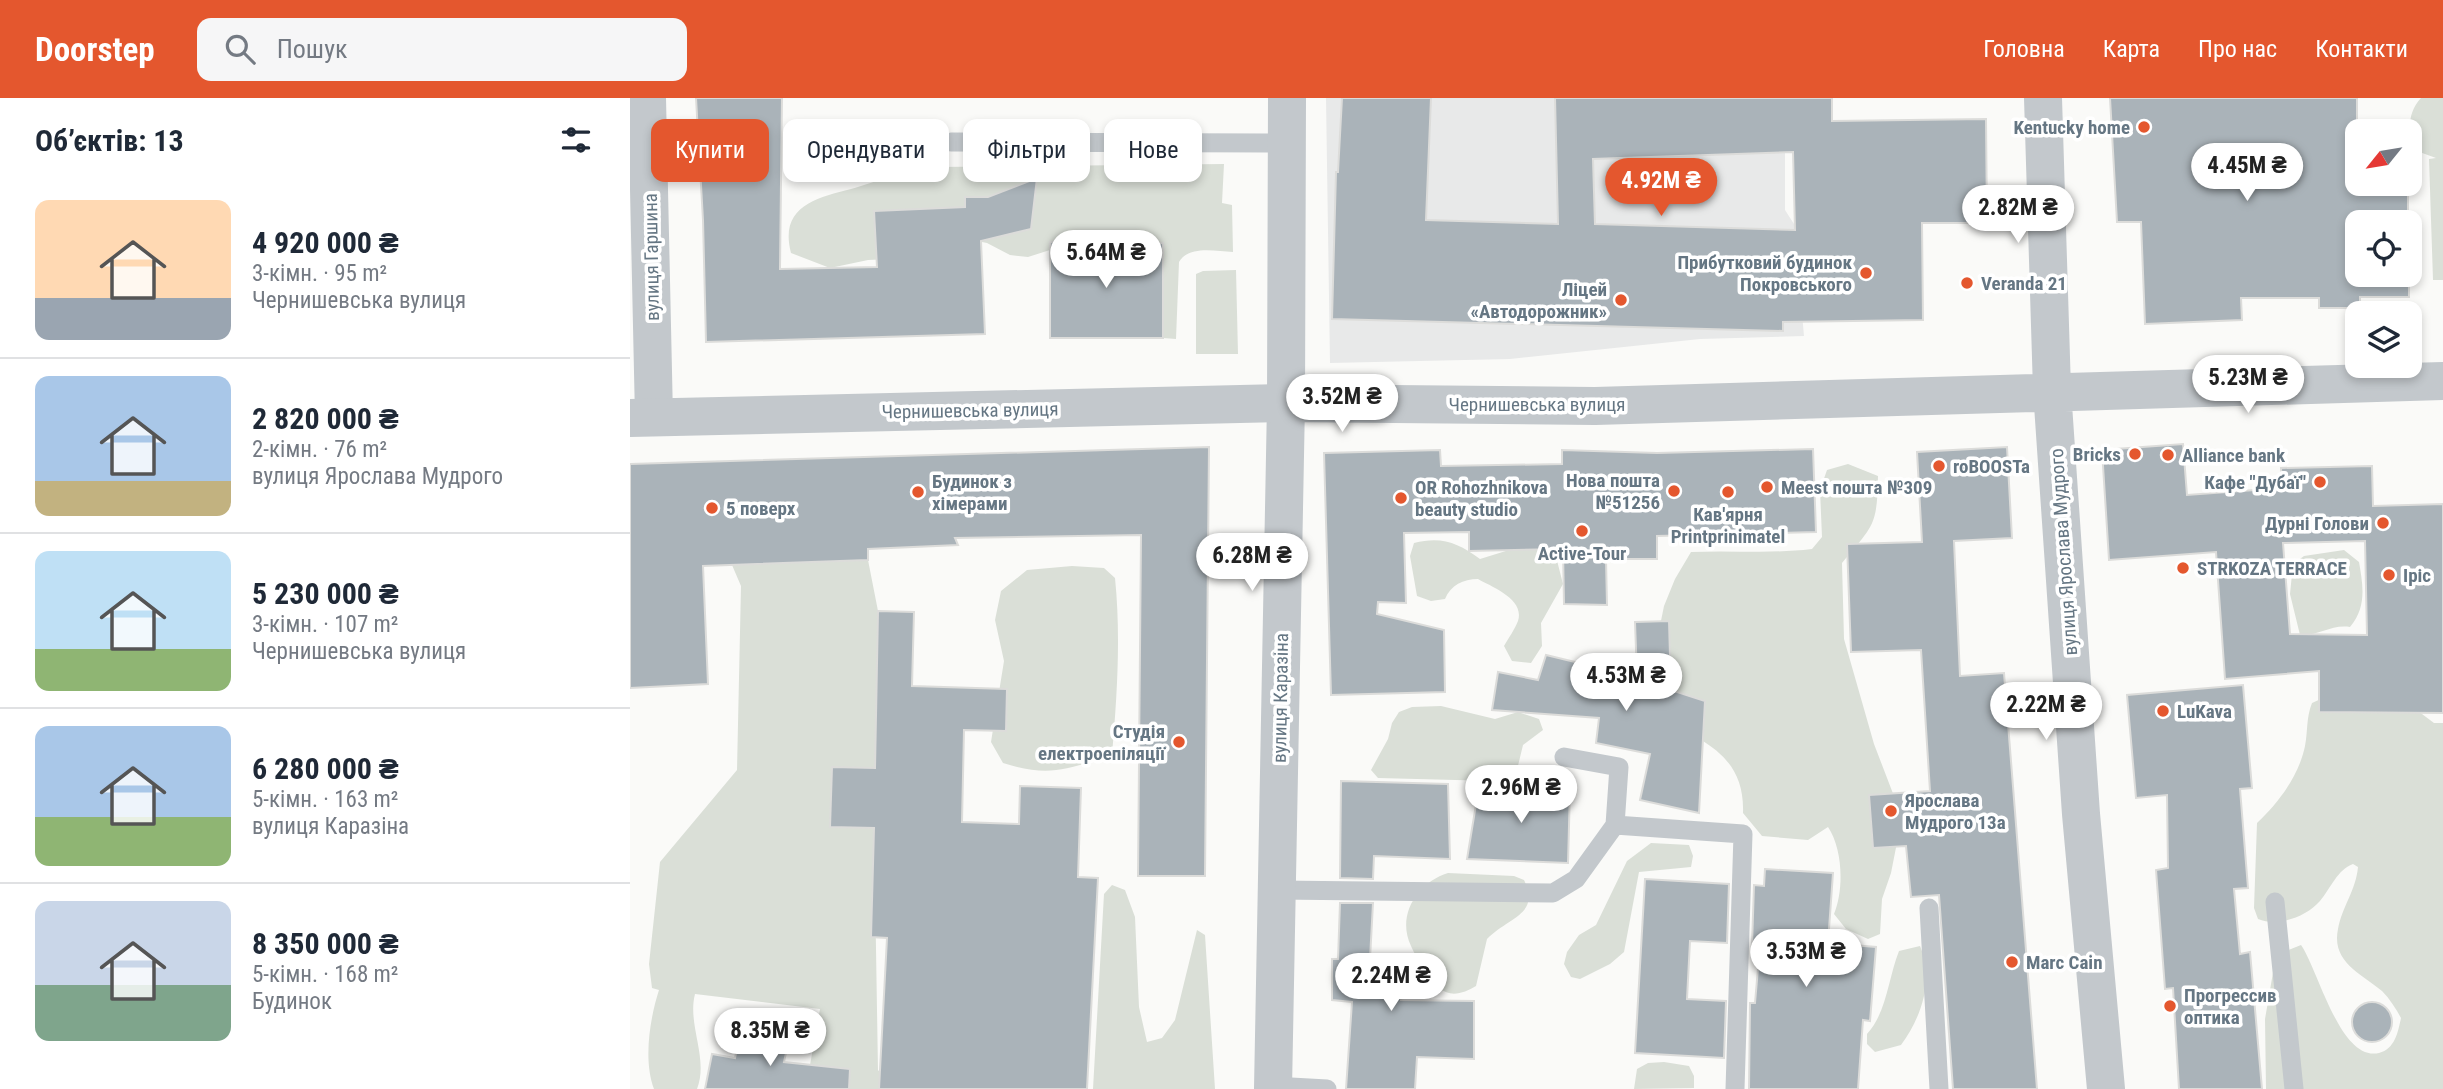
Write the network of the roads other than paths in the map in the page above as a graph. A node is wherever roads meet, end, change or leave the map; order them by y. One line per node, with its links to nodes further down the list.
1 (648, 98): 9 (street, вулиця Гаршина)
2 (1287, 98): 5 (street, вулиця Каразіна)
3 (2043, 98): 7 (street, вулиця Ярослава Мудрого)
4 (951, 142): 5 (lane)
5 (1287, 143): 8 (street, вулиця Каразіна)
6 (2443, 381): 7 (street, Чернишевська вулиця)
7 (2052, 390): 8 (street, Чернишевська вулиця); 19 (street, вулиця Ярослава Мудрого)
8 (1286, 403): 9 (street, Чернишевська вулиця); 12 (street, вулиця Каразіна)
9 (642, 417)
10 (1564, 757): 11 (lane)
11 (1615, 825): 12 (lane); 17 (lane)
12 (1277, 890): 15 (street, вулиця Каразіна)
13 (2276, 902): 20 (lane)
14 (1928, 908): 18 (lane)
15 (1273, 1087): 16 (lane)
16 (1327, 1089)
17 (1735, 1089)
18 (1939, 1089)
19 (2106, 1089)
20 (2294, 1089)

